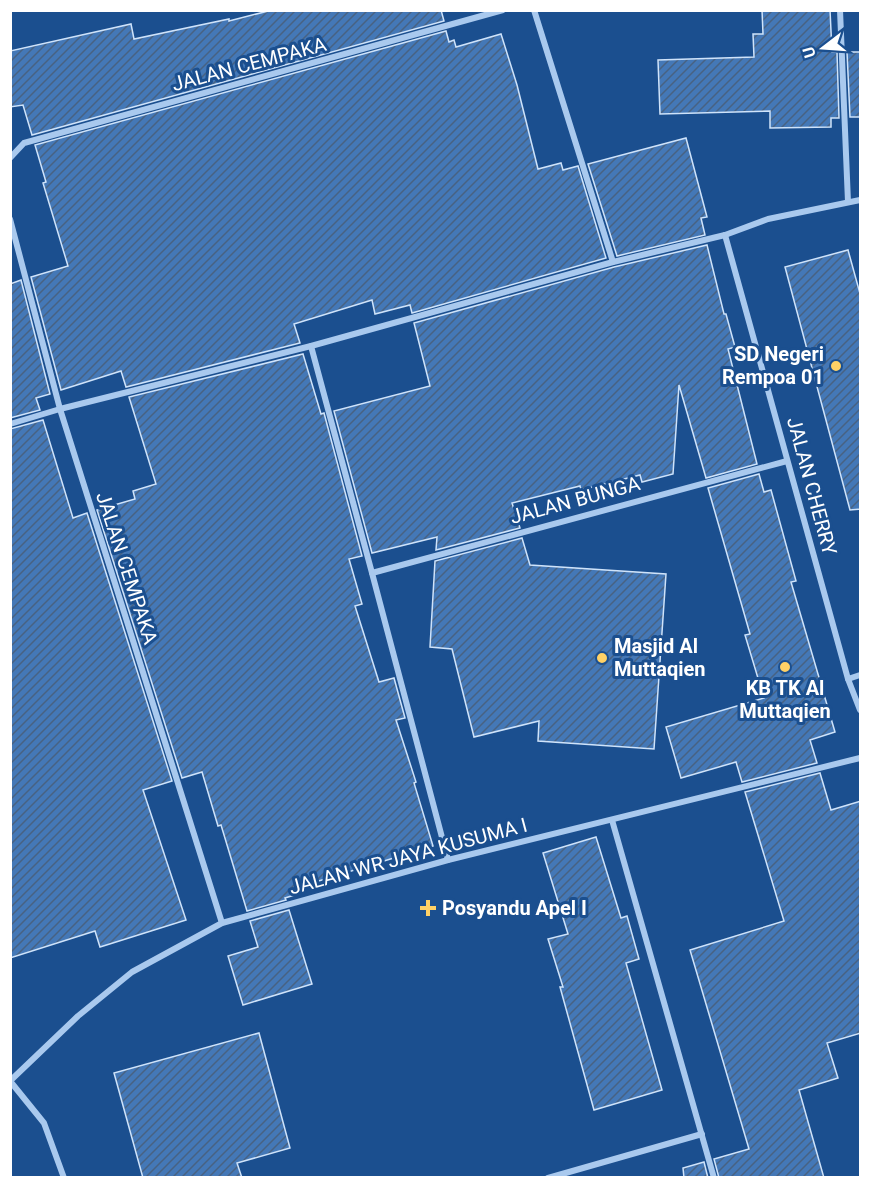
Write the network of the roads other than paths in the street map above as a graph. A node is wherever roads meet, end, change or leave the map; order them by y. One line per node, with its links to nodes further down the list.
1 (503, 10): 4 (street, JALAN CEMPAKA)
2 (534, 10): 9 (street)
3 (840, 10): 6 (street)
4 (10, 158)
5 (861, 200): 6 (street)
6 (848, 202): 8 (street)
7 (10, 219): 11 (street, JALAN CEMPAKA)
8 (725, 236): 9 (street); 13 (street, JALAN CHERRY)
9 (613, 262): 10 (street)
10 (311, 346): 11 (street); 14 (street)
11 (60, 409): 12 (street); 21 (street, JALAN CEMPAKA)
12 (10, 424)
13 (787, 461): 14 (street, JALAN BUNGA); 16 (street, JALAN CHERRY)
14 (372, 573): 20 (street)
15 (861, 675): 16 (street)
16 (848, 680): 17 (street, JALAN CHERRY)
17 (861, 710)
18 (861, 758): 19 (street, JALAN WR JAYA KUSUMA I)
19 (612, 820): 20 (street, JALAN WR JAYA KUSUMA I); 23 (street)
20 (448, 860): 21 (street, JALAN WR JAYA KUSUMA I)
21 (222, 923): 22 (street, JALAN WR JAYA KUSUMA I)
22 (10, 1081): 24 (street)
23 (702, 1134): 25 (street); 26 (street)
24 (64, 1178)
25 (548, 1178)
26 (714, 1178)

